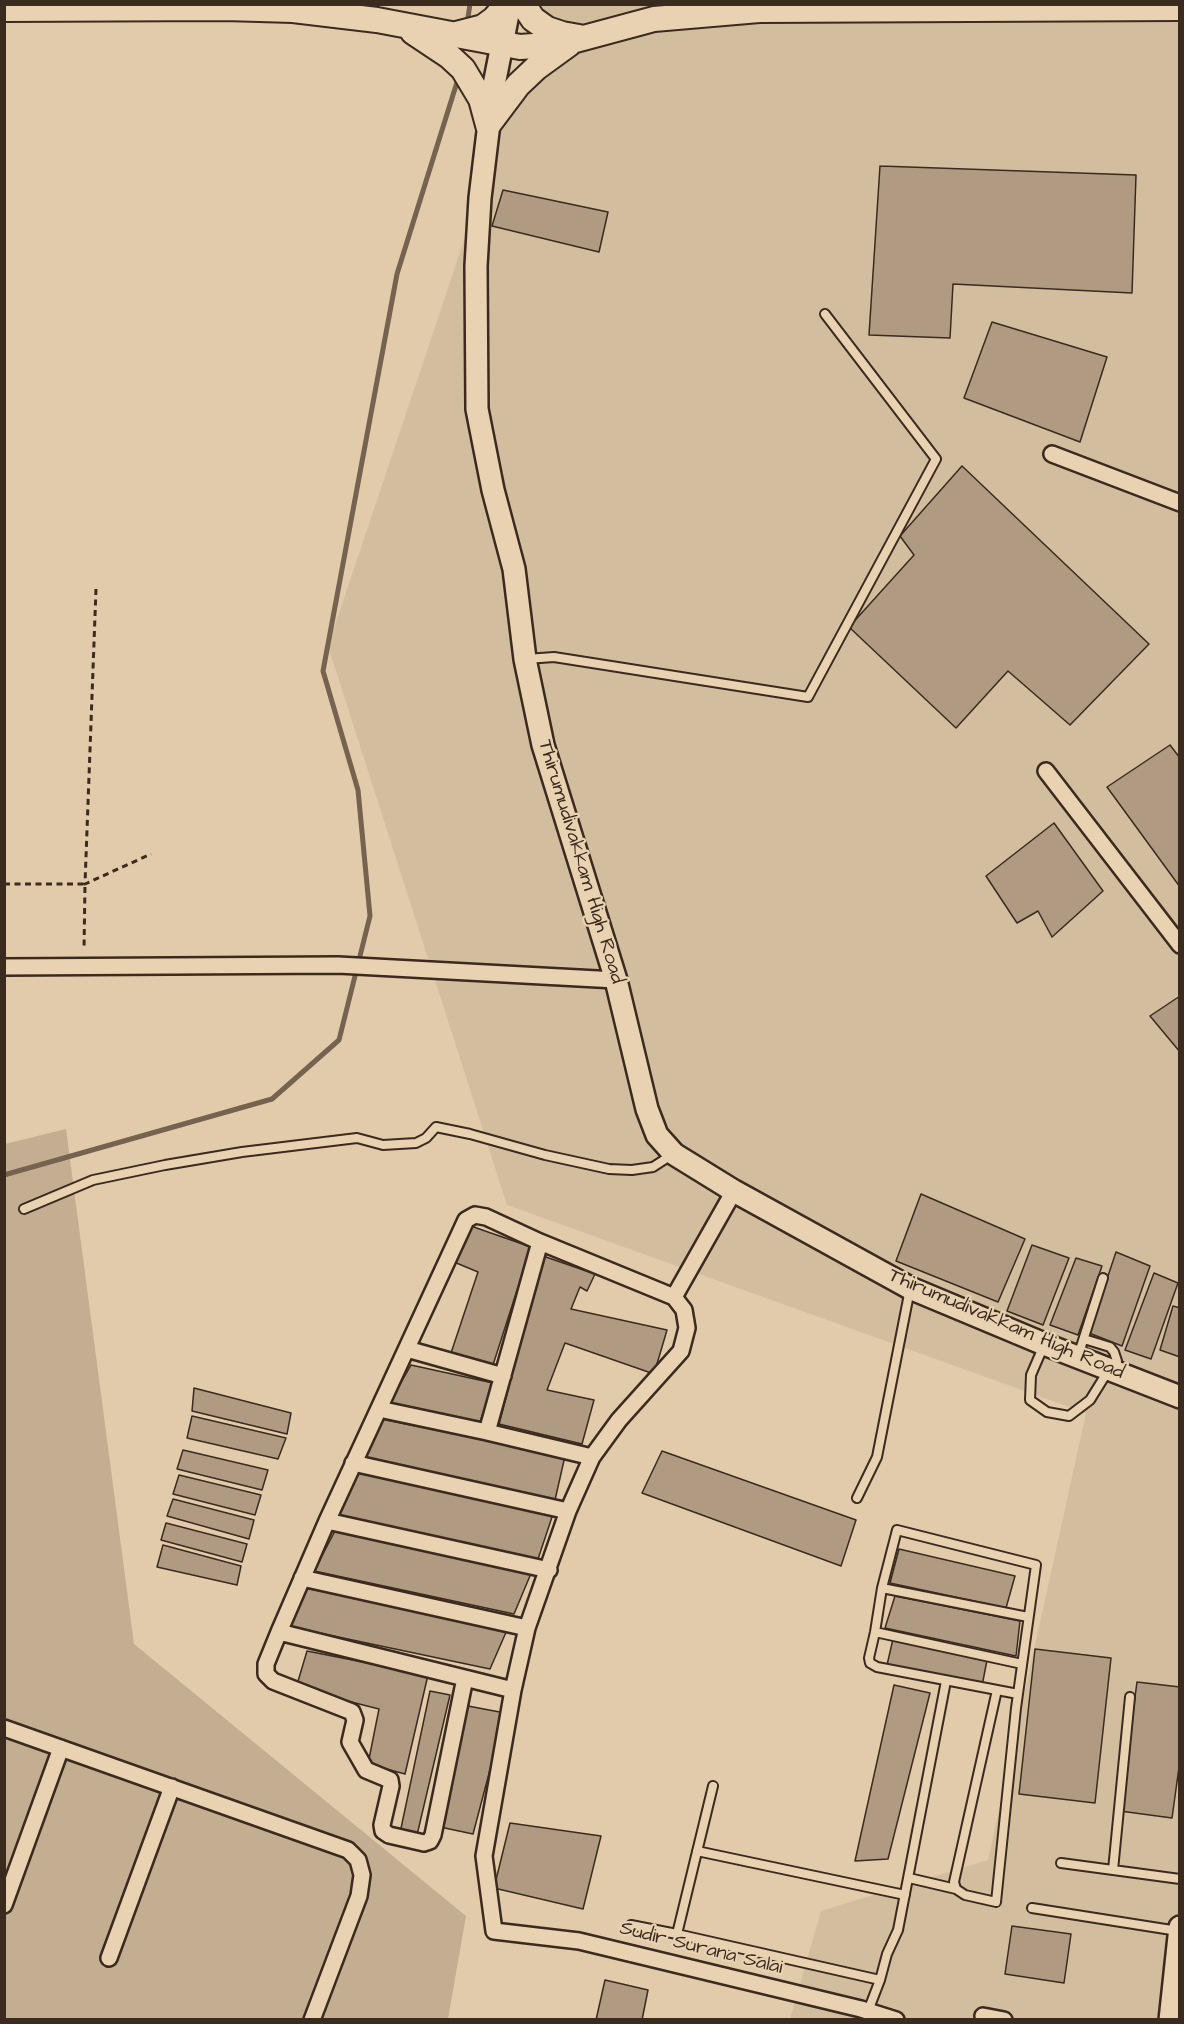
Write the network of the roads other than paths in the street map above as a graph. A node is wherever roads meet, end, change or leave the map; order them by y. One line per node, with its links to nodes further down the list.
1 (508, 4): 6 (main road); 8 (main road, Thirumudivakkam High Road)
2 (523, 4): 7 (main road)
3 (1179, 8): 7 (main road)
4 (4, 9): 5 (main road)
5 (389, 22): 6 (main road); 9 (main road)
6 (451, 34): 8 (main road)
7 (580, 39): 8 (main road); 9 (main road)
8 (502, 44): 9 (main road, Thirumudivakkam High Road)
9 (488, 124): 13 (main road, Thirumudivakkam High Road)
10 (825, 314): 13 (lane)
11 (1052, 454): 12 (street)
12 (1179, 502)
13 (525, 659): 17 (main road, Thirumudivakkam High Road)
14 (1046, 771): 15 (street)
15 (1179, 945)
16 (4, 967): 17 (street)
17 (616, 980): 18 (main road, Thirumudivakkam High Road)
18 (674, 1154): 19 (main road, Thirumudivakkam High Road); 20 (lane)
19 (734, 1191): 23 (main road, Thirumudivakkam High Road); 24 (street)
20 (24, 1209)
21 (540, 1242): 24 (street); 27 (street); 29 (street)
22 (1103, 1278): 26 (lane)
23 (910, 1288): 25 (main road, Thirumudivakkam High Road); 35 (lane)
24 (674, 1297): 33 (street)
25 (1044, 1344): 26 (main road, Thirumudivakkam High Road); 28 (lane)
26 (1081, 1347): 28 (main road, Thirumudivakkam High Road)
27 (407, 1349): 29 (street); 31 (street)
28 (1112, 1371): 30 (main road, Thirumudivakkam High Road)
29 (503, 1377): 32 (street)
30 (1179, 1397)
31 (379, 1409): 32 (street); 34 (street)
32 (487, 1432): 33 (street)
33 (592, 1457): 36 (street)
34 (353, 1463): 36 (street); 37 (street)
35 (857, 1498)
36 (568, 1511): 38 (street)
37 (327, 1521): 38 (street); 39 (street)
38 (549, 1570): 42 (street)
39 (302, 1578): 42 (street); 43 (street)
40 (882, 1588): 41 (lane); 41 (lane); 44 (lane)
41 (1028, 1617): 45 (lane)
42 (527, 1628): 48 (street)
43 (279, 1632): 46 (street); 46 (street)
44 (875, 1632): 45 (lane); 47 (lane)
45 (1022, 1664): 50 (lane)
46 (465, 1678): 48 (street)
47 (946, 1681): 49 (lane); 59 (lane)
48 (513, 1690): 71 (street, Sudir Surana Salai)
49 (998, 1690): 50 (lane); 61 (lane)
50 (1018, 1694): 61 (lane)
51 (1130, 1697): 58 (lane)
52 (4, 1728): 53 (street)
53 (61, 1748): 55 (street); 63 (street)
54 (713, 1785): 56 (lane)
55 (172, 1787): 68 (street); 73 (street)
56 (697, 1851): 62 (lane); 67 (lane)
57 (1061, 1863): 58 (lane)
58 (1113, 1870): 60 (lane)
59 (909, 1878): 61 (lane); 62 (lane)
60 (1179, 1879)
61 (956, 1889)
62 (905, 1895): 69 (lane)
63 (4, 1905)
64 (1032, 1908): 66 (lane)
65 (632, 1925): 67 (lane)
66 (1179, 1929): 70 (main road)
67 (677, 1934): 69 (lane)
68 (109, 1958)
69 (880, 1980): 71 (lane)
70 (1176, 1994): 76 (main road)
71 (868, 2011): 74 (street, Sudir Surana Salai)
72 (983, 2016): 75 (street)
73 (312, 2019)
74 (896, 2019)
75 (1004, 2019)
76 (1170, 2019)

